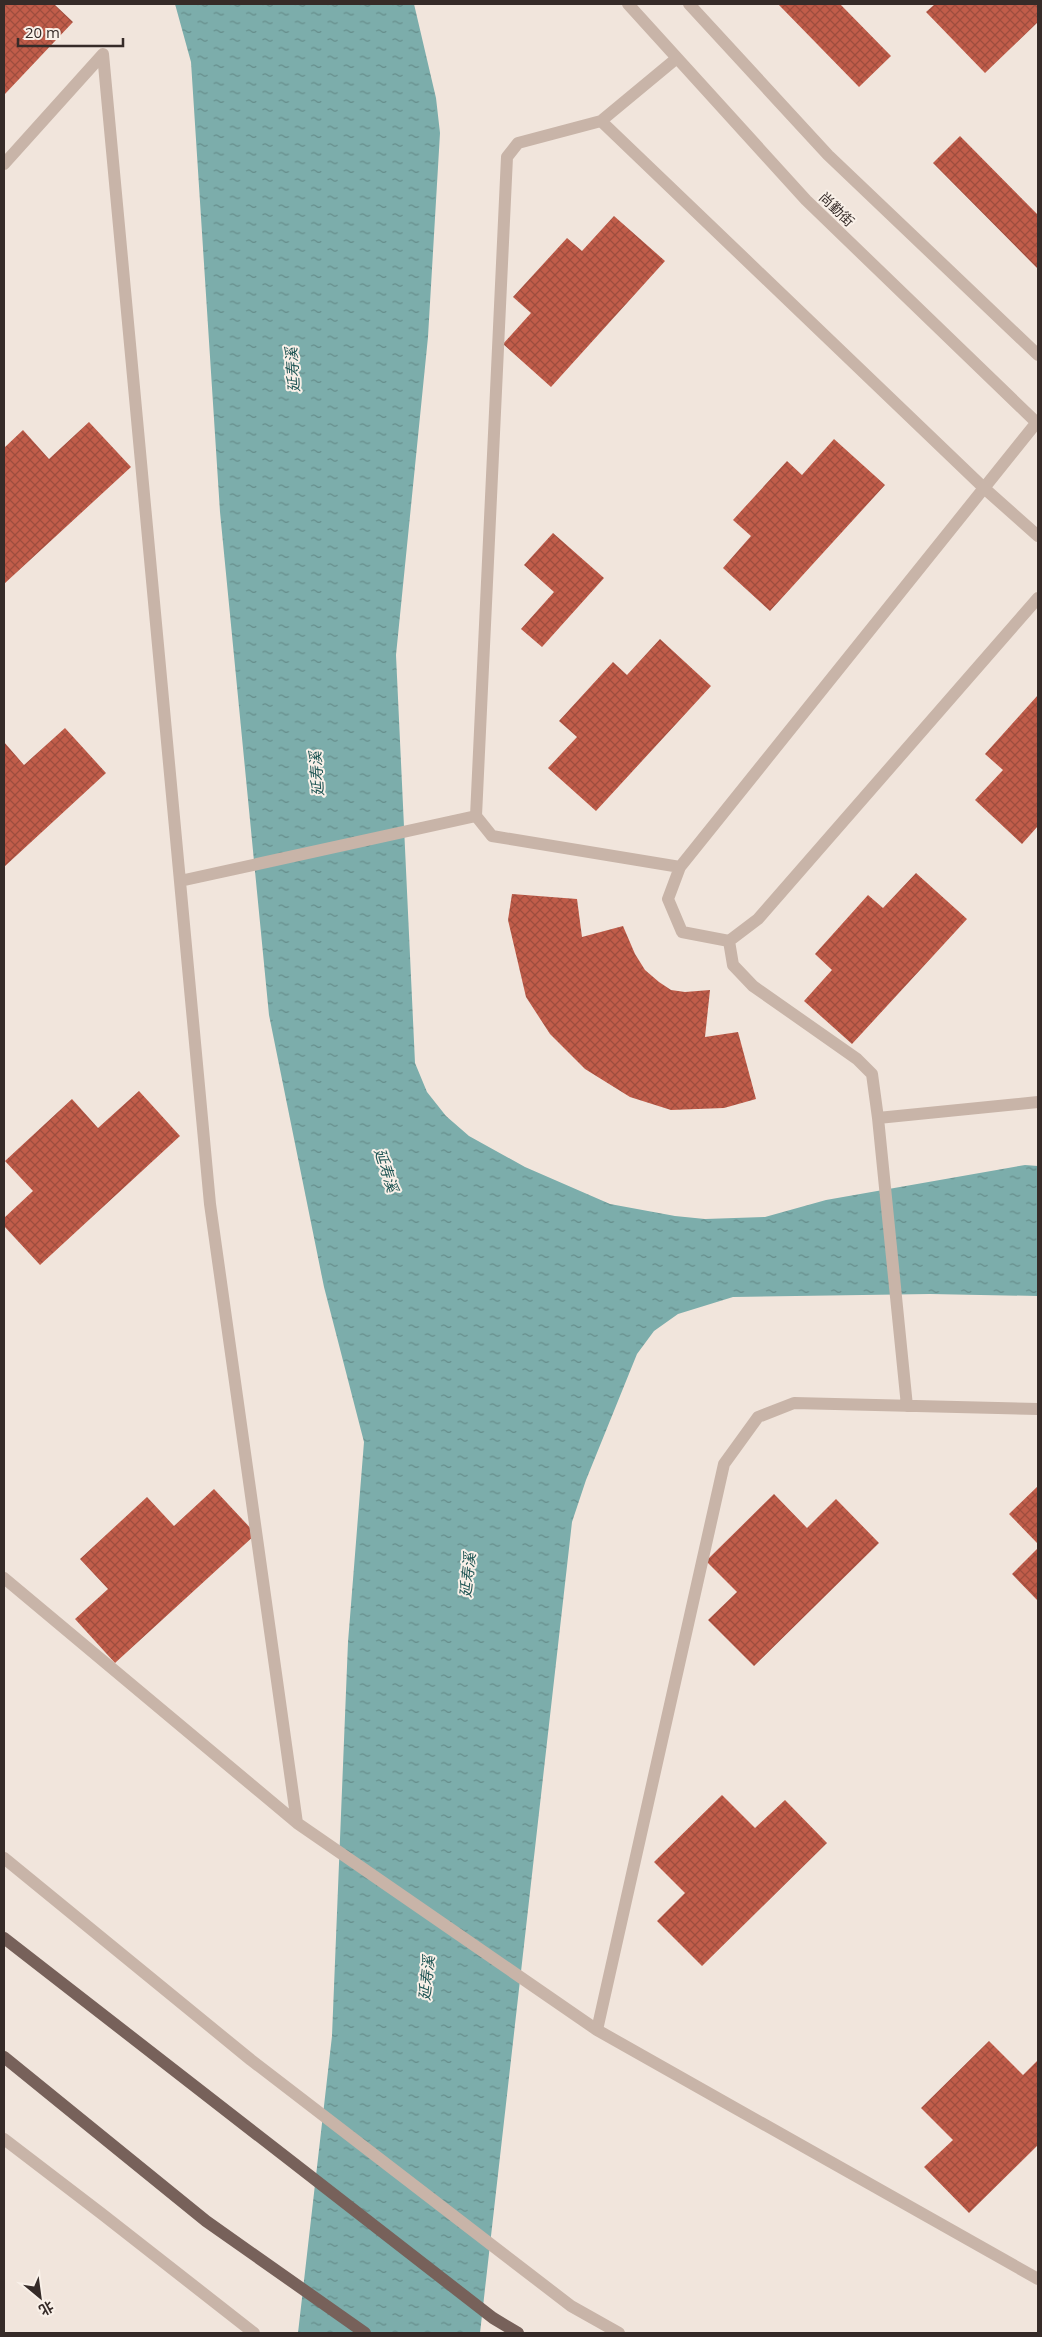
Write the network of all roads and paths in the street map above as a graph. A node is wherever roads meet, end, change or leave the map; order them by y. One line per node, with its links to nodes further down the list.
1 (628, 4): 3 (street, 尚勤街)
2 (689, 4): 6 (street)
3 (677, 58): 4 (street); 7 (street, 尚勤街)
4 (601, 121): 8 (street); 11 (street)
5 (4, 164): 13 (street)
6 (1038, 355)
7 (1038, 423): 8 (street)
8 (984, 488): 9 (street); 12 (street)
9 (1038, 536)
10 (1038, 598): 14 (street)
11 (476, 816): 12 (street); 13 (street)
12 (680, 867): 14 (street)
13 (180, 881): 20 (street)
14 (729, 941): 16 (street)
15 (1038, 1102): 16 (street)
16 (878, 1118): 17 (street)
17 (907, 1406): 18 (street); 23 (street)
18 (1038, 1409)
19 (4, 1578): 20 (street)
20 (298, 1823): 23 (street)
21 (4, 1858): 30 (street)
22 (4, 1938): 29 (main road)
23 (597, 2030): 26 (street)
24 (4, 2057): 28 (main road)
25 (4, 2139): 27 (street)
26 (1038, 2279)
27 (254, 2333)
28 (365, 2333)
29 (518, 2333)
30 (619, 2333)

